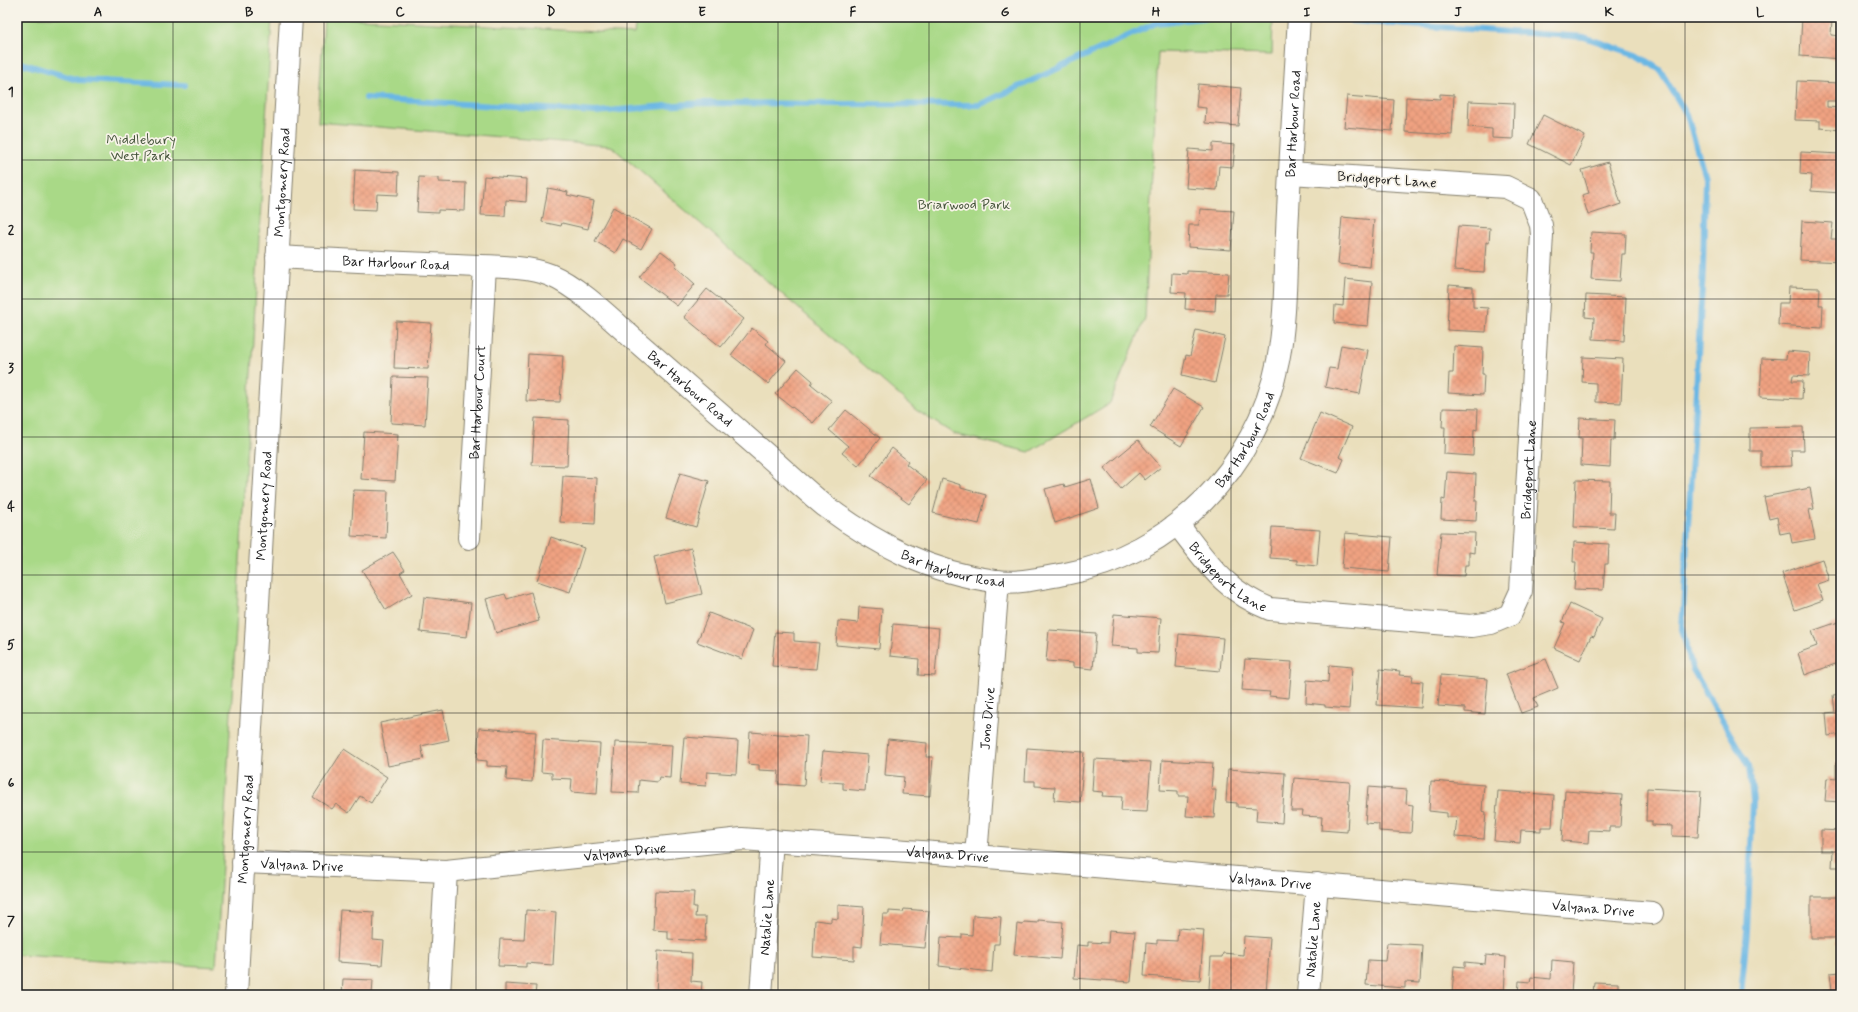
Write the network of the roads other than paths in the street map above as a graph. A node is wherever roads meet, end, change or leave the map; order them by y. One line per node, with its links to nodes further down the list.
1 (291, 17): 4 (street, Montgomery Road)
2 (1299, 17): 3 (street, Bar Harbour Road)
3 (1290, 174): 6 (street, Bar Harbour Road); 6 (street, Bridgeport Lane)
4 (277, 257): 5 (street, Bar Harbour Road); 11 (street, Montgomery Road)
5 (485, 267): 7 (street, Bar Harbour Court); 8 (street, Bar Harbour Road)
6 (1178, 524): 8 (street, Bar Harbour Road)
7 (469, 538)
8 (998, 582): 10 (street, Jono Drive)
9 (772, 840): 10 (street, Valyana Drive); 12 (street, Valyana Drive); 17 (street, Natalie Lane)
10 (976, 856): 13 (street, Valyana Drive)
11 (243, 862): 12 (street, Valyana Drive); 15 (street, Montgomery Road)
12 (446, 871): 16 (street)
13 (1317, 884): 14 (street, Valyana Drive); 18 (street, Natalie Lane)
14 (1652, 913)
15 (236, 995)
16 (439, 995)
17 (761, 995)
18 (1308, 995)

